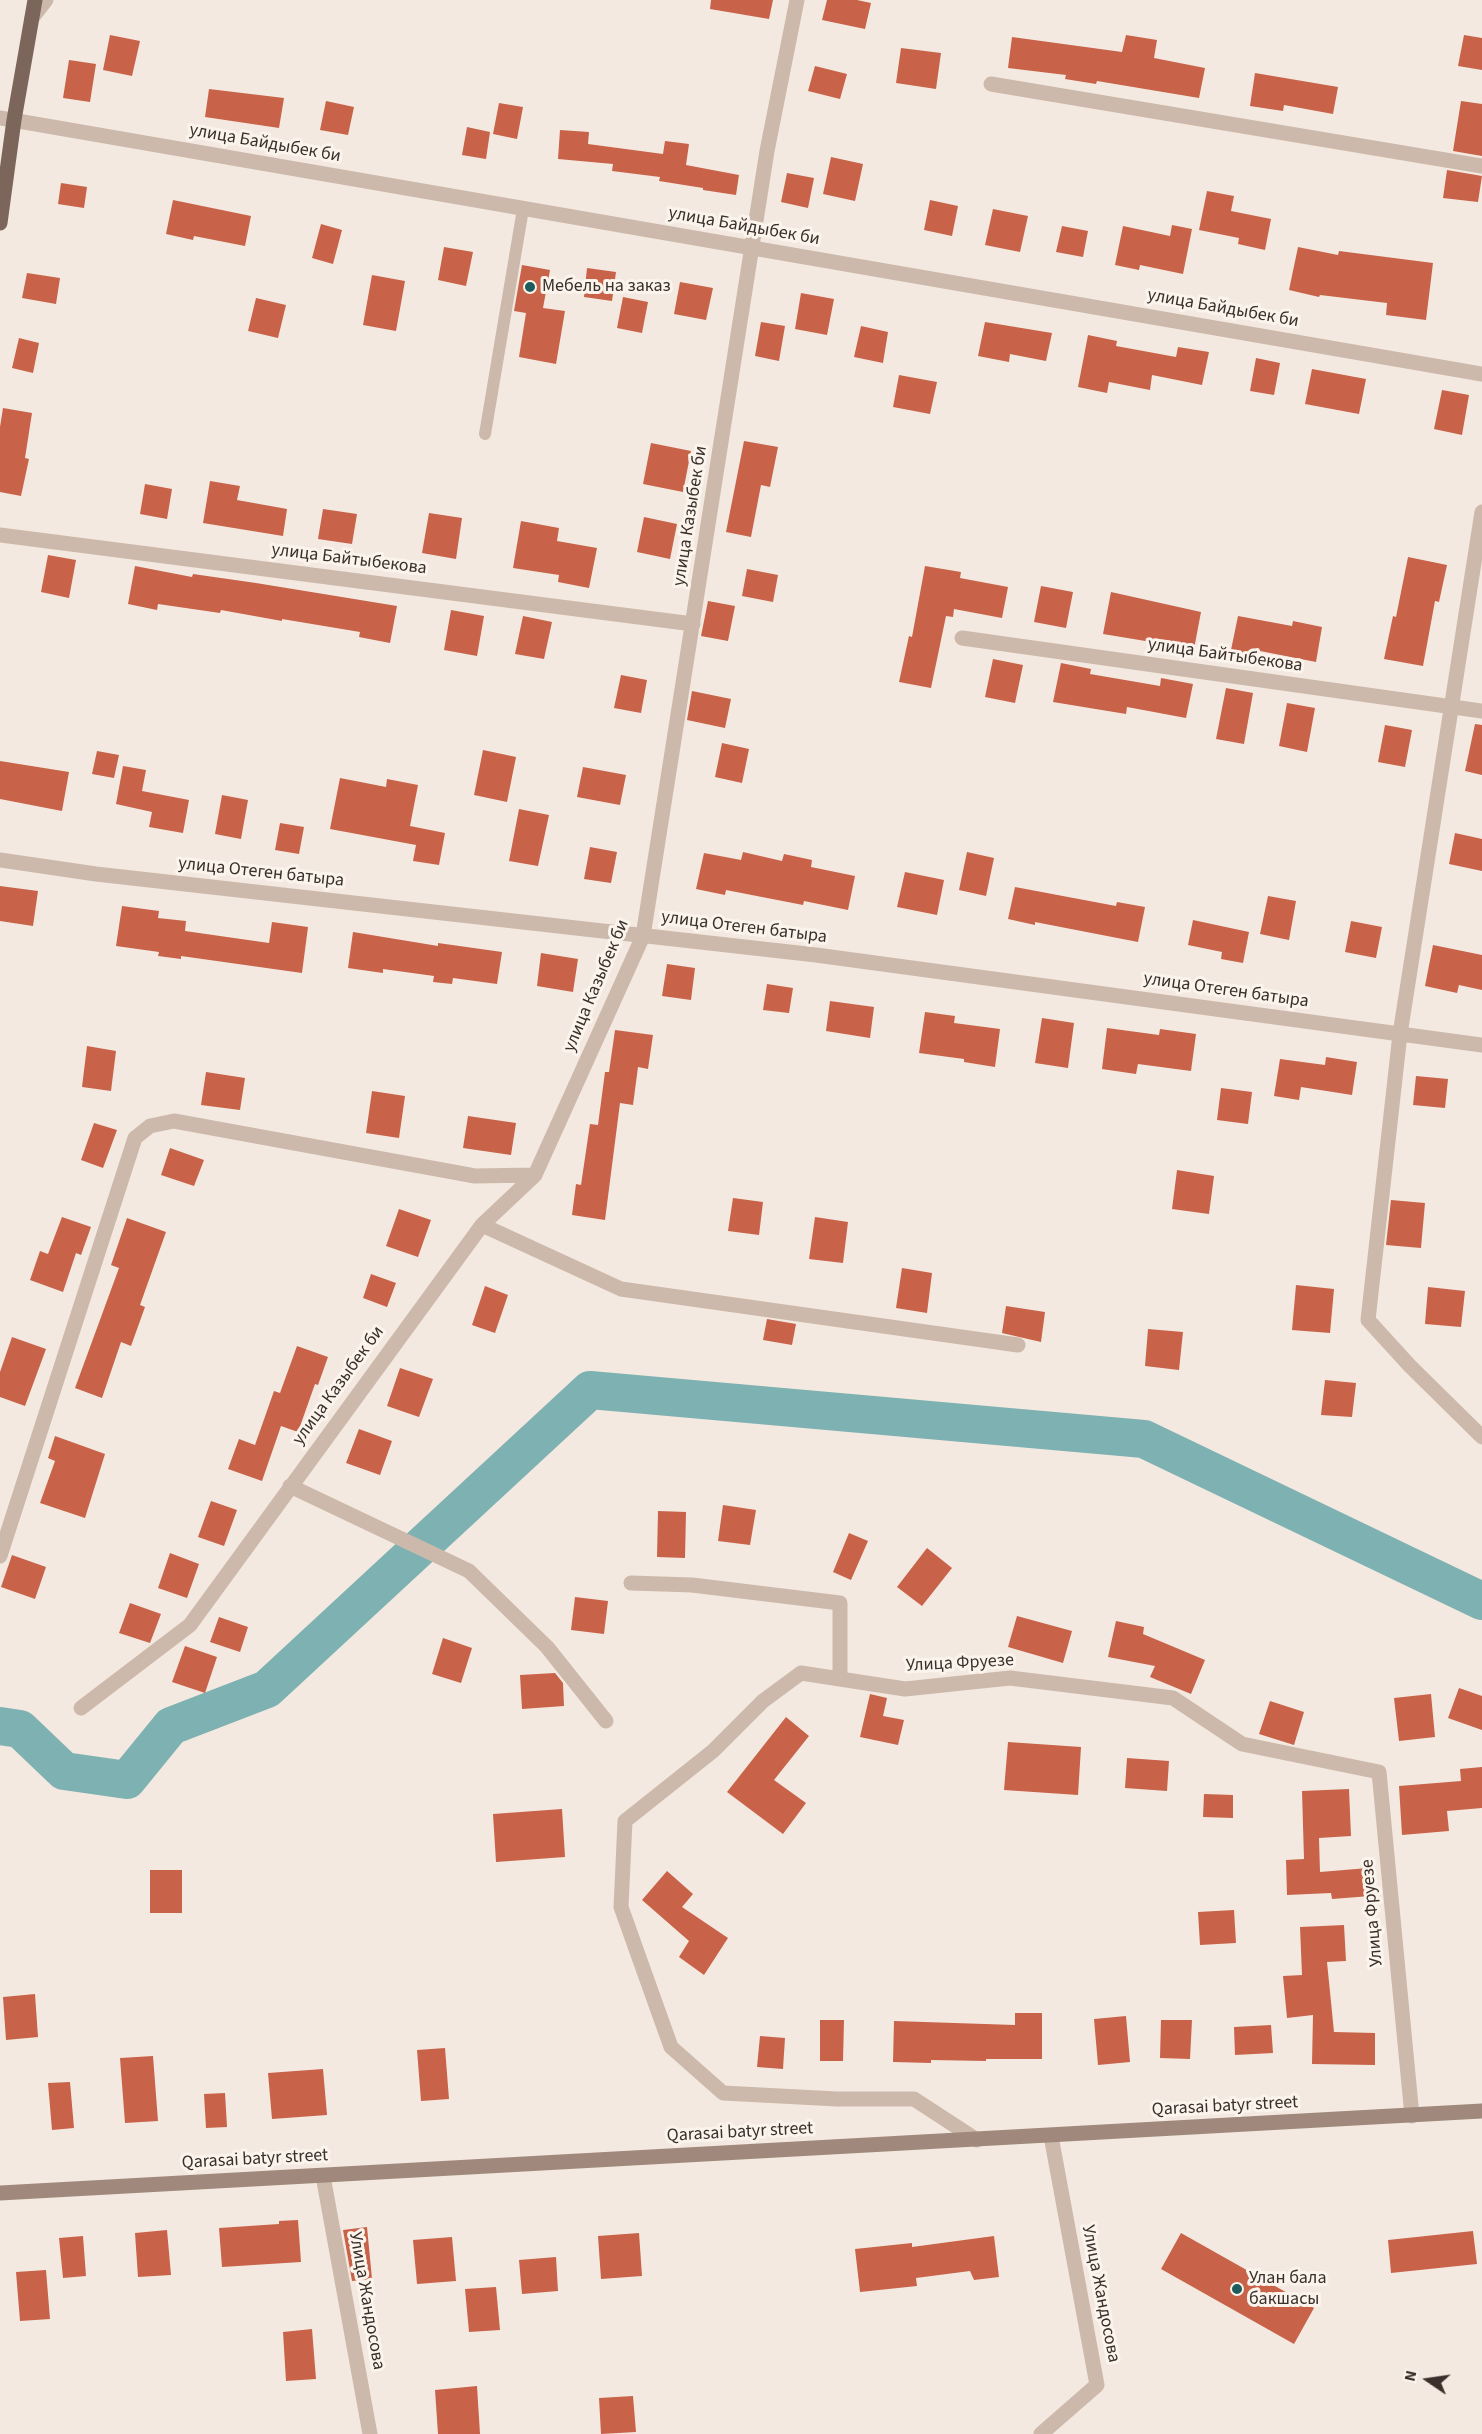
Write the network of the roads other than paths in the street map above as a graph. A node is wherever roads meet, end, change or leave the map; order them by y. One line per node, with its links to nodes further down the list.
1 (35, 0): 4 (main road)
2 (46, 0): 4 (street)
3 (797, 0): 10 (street, улица Казыбек би)
4 (32, 18): 6 (main road)
5 (991, 84): 7 (street)
6 (7, 119): 8 (street, улица Байдыбек би); 9 (main road)
7 (1482, 166)
8 (523, 209): 10 (street, улица Байдыбек би); 12 (lane)
9 (0, 223)
10 (753, 248): 11 (street, улица Байдыбек би); 15 (street, улица Казыбек би)
11 (1482, 374)
12 (485, 434)
13 (1482, 512): 17 (street)
14 (0, 535): 15 (street, улица Байтыбекова)
15 (693, 624): 20 (street, улица Казыбек би)
16 (962, 638): 17 (street, улица Байтыбекова)
17 (1451, 708): 18 (street, улица Байтыбекова); 21 (street)
18 (1482, 711)
19 (0, 860): 20 (street, улица Отеген батыра)
20 (643, 936): 21 (street, улица Отеген батыра); 23 (street, улица Казыбек би)
21 (1400, 1034): 22 (street, улица Отеген батыра); 26 (street)
22 (1482, 1045)
23 (535, 1175): 24 (street, улица Казыбек би); 28 (street)
24 (482, 1224): 25 (street); 27 (street, улица Казыбек би)
25 (1018, 1346)
26 (1482, 1437)
27 (290, 1486): 31 (street, улица Казыбек би); 32 (street)
28 (0, 1556)
29 (631, 1583): 30 (street)
30 (840, 1679): 34 (street, Улица Фруезе); 36 (street, Улица Фруезе)
31 (81, 1708)
32 (606, 1721)
33 (1482, 2111): 34 (main road, Qarasai batyr street)
34 (1412, 2116): 35 (main road, Qarasai batyr street)
35 (1051, 2136): 36 (main road, Qarasai batyr street); 40 (street, Улица Жандосова)
36 (976, 2140): 37 (main road, Qarasai batyr street)
37 (323, 2176): 38 (main road, Qarasai batyr street); 39 (street, Улица Жандосова)
38 (0, 2193)
39 (370, 2434)
40 (1041, 2434)

